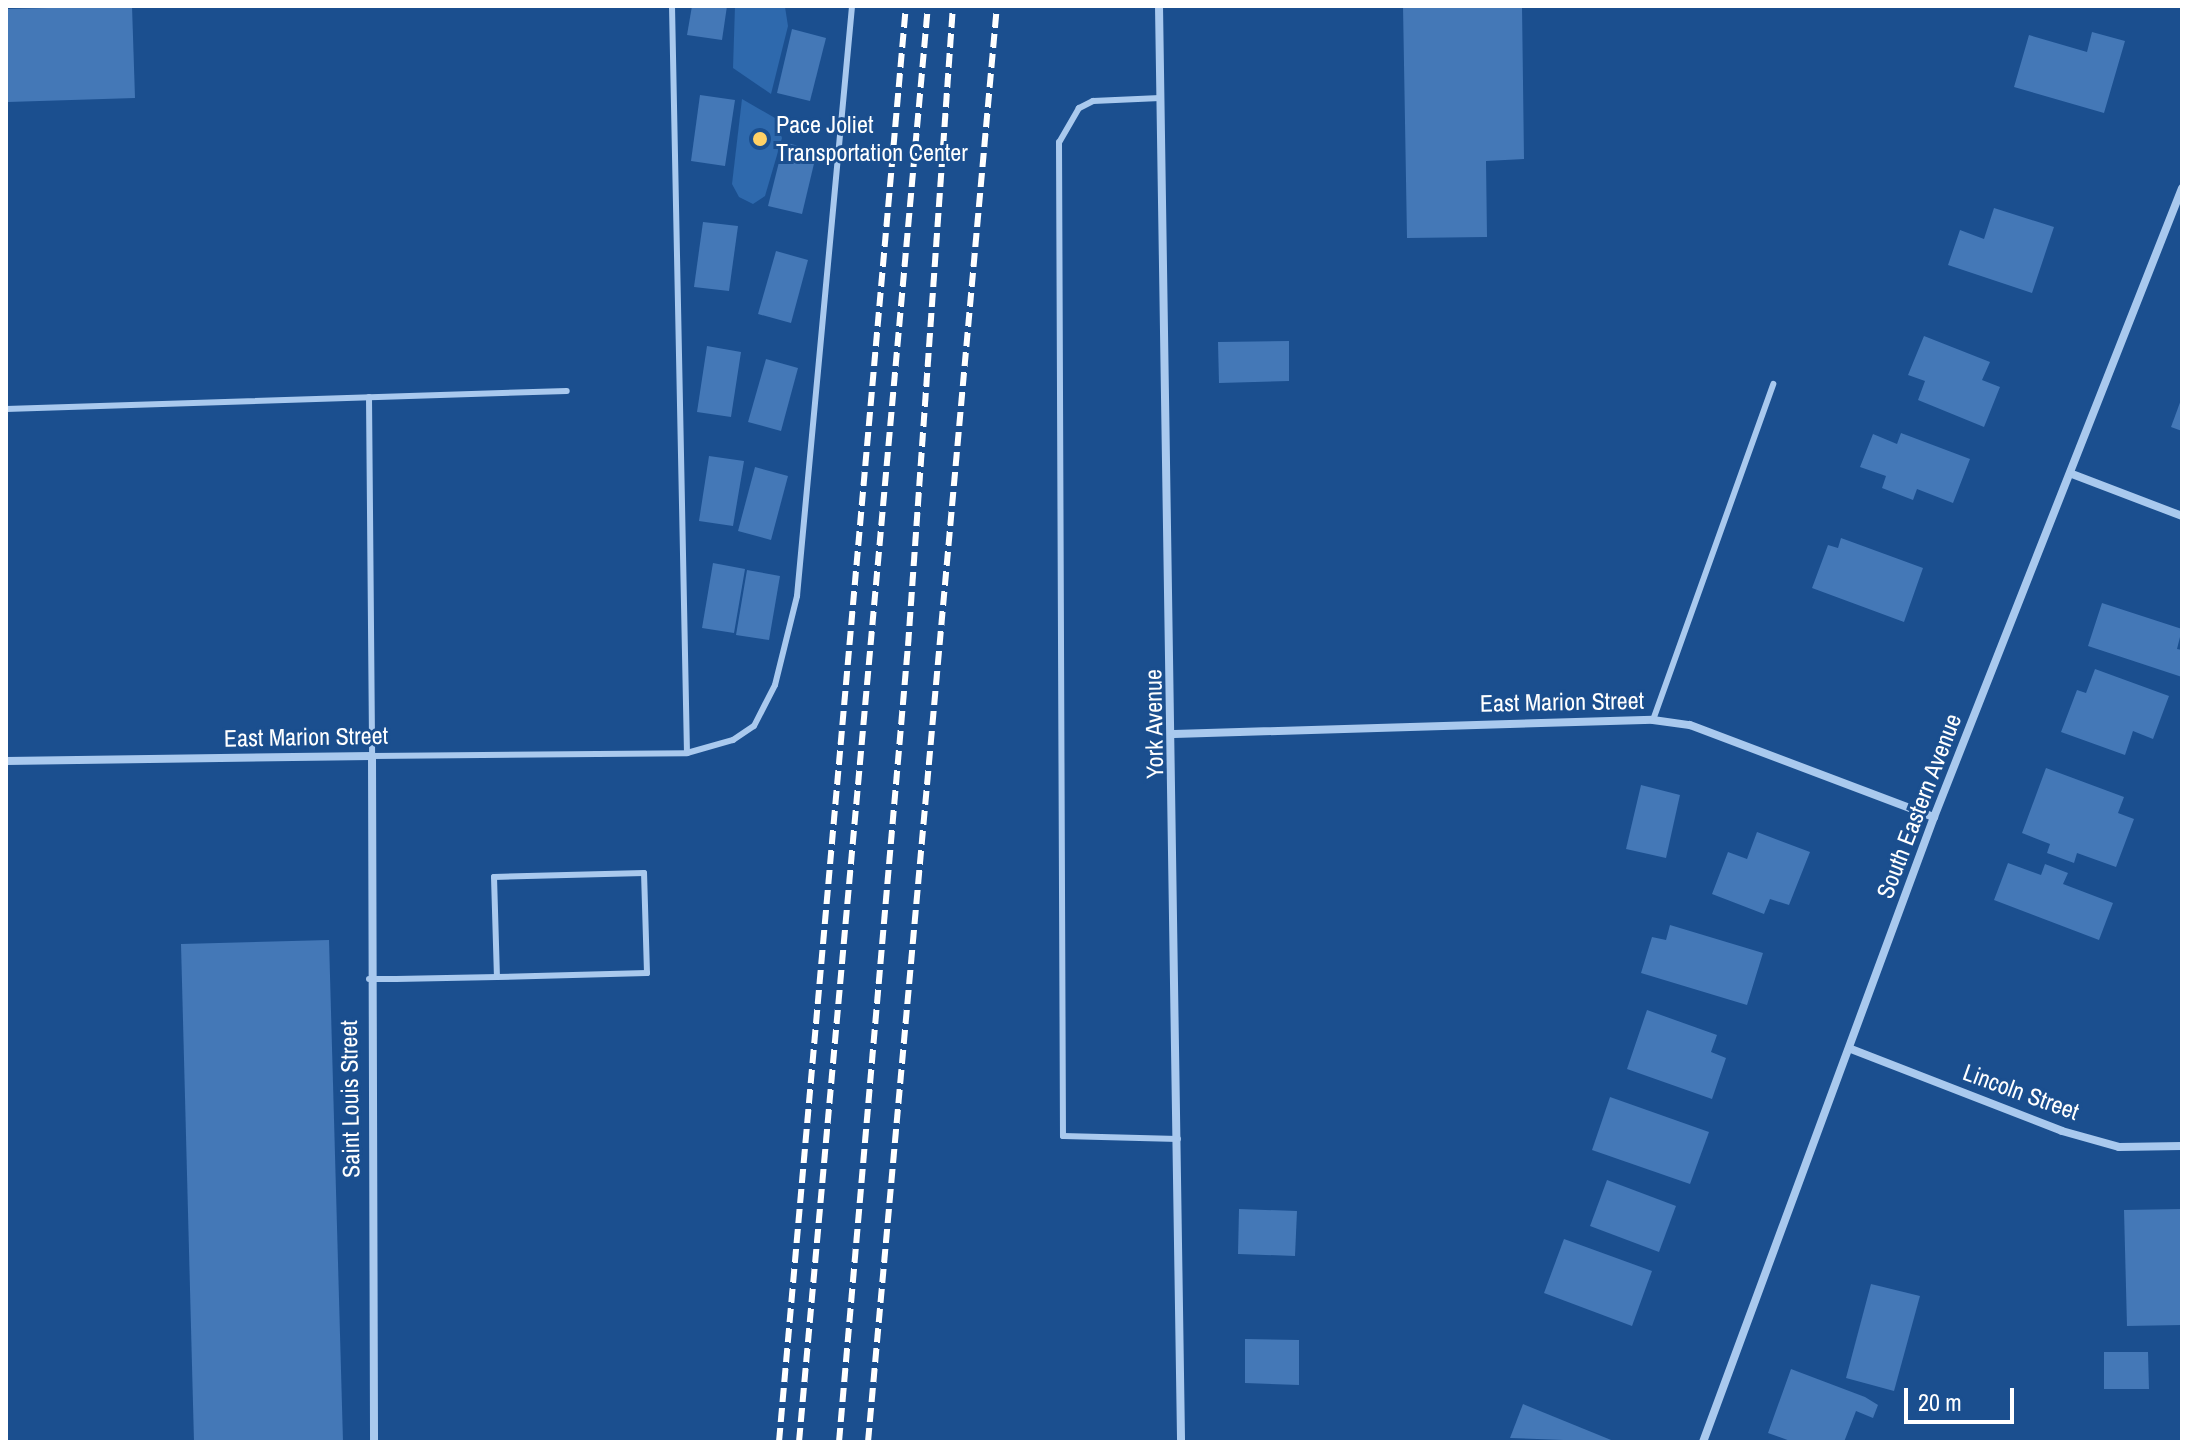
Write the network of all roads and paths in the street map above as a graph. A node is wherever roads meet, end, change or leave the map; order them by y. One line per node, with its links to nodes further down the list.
1 (672, 6): 14 (lane)
2 (852, 6): 14 (lane, East Marion Street)
3 (1159, 6): 4 (street, York Avenue)
4 (1160, 98): 13 (street, York Avenue); 21 (lane)
5 (2182, 188): 10 (street, South Eastern Avenue)
6 (1773, 384): 12 (lane)
7 (567, 391): 8 (lane)
8 (369, 397): 9 (lane); 15 (lane)
9 (6, 409)
10 (2072, 474): 11 (street); 17 (street, South Eastern Avenue)
11 (2182, 516)
12 (1653, 720): 13 (street, East Marion Street); 17 (street, East Marion Street)
13 (1174, 734): 21 (street, York Avenue)
14 (687, 753): 15 (lane, East Marion Street)
15 (372, 756): 16 (street, East Marion Street); 19 (street, Saint Louis Street)
16 (6, 761)
17 (1934, 817): 20 (street, South Eastern Avenue)
18 (497, 977): 18 (lane); 19 (lane)
19 (369, 979): 23 (street, Saint Louis Street)
20 (1851, 1049): 22 (street, Lincoln Street); 25 (street, South Eastern Avenue)
21 (1178, 1139): 24 (street, York Avenue)
22 (2182, 1146)
23 (374, 1442)
24 (1181, 1442)
25 (1703, 1442)

